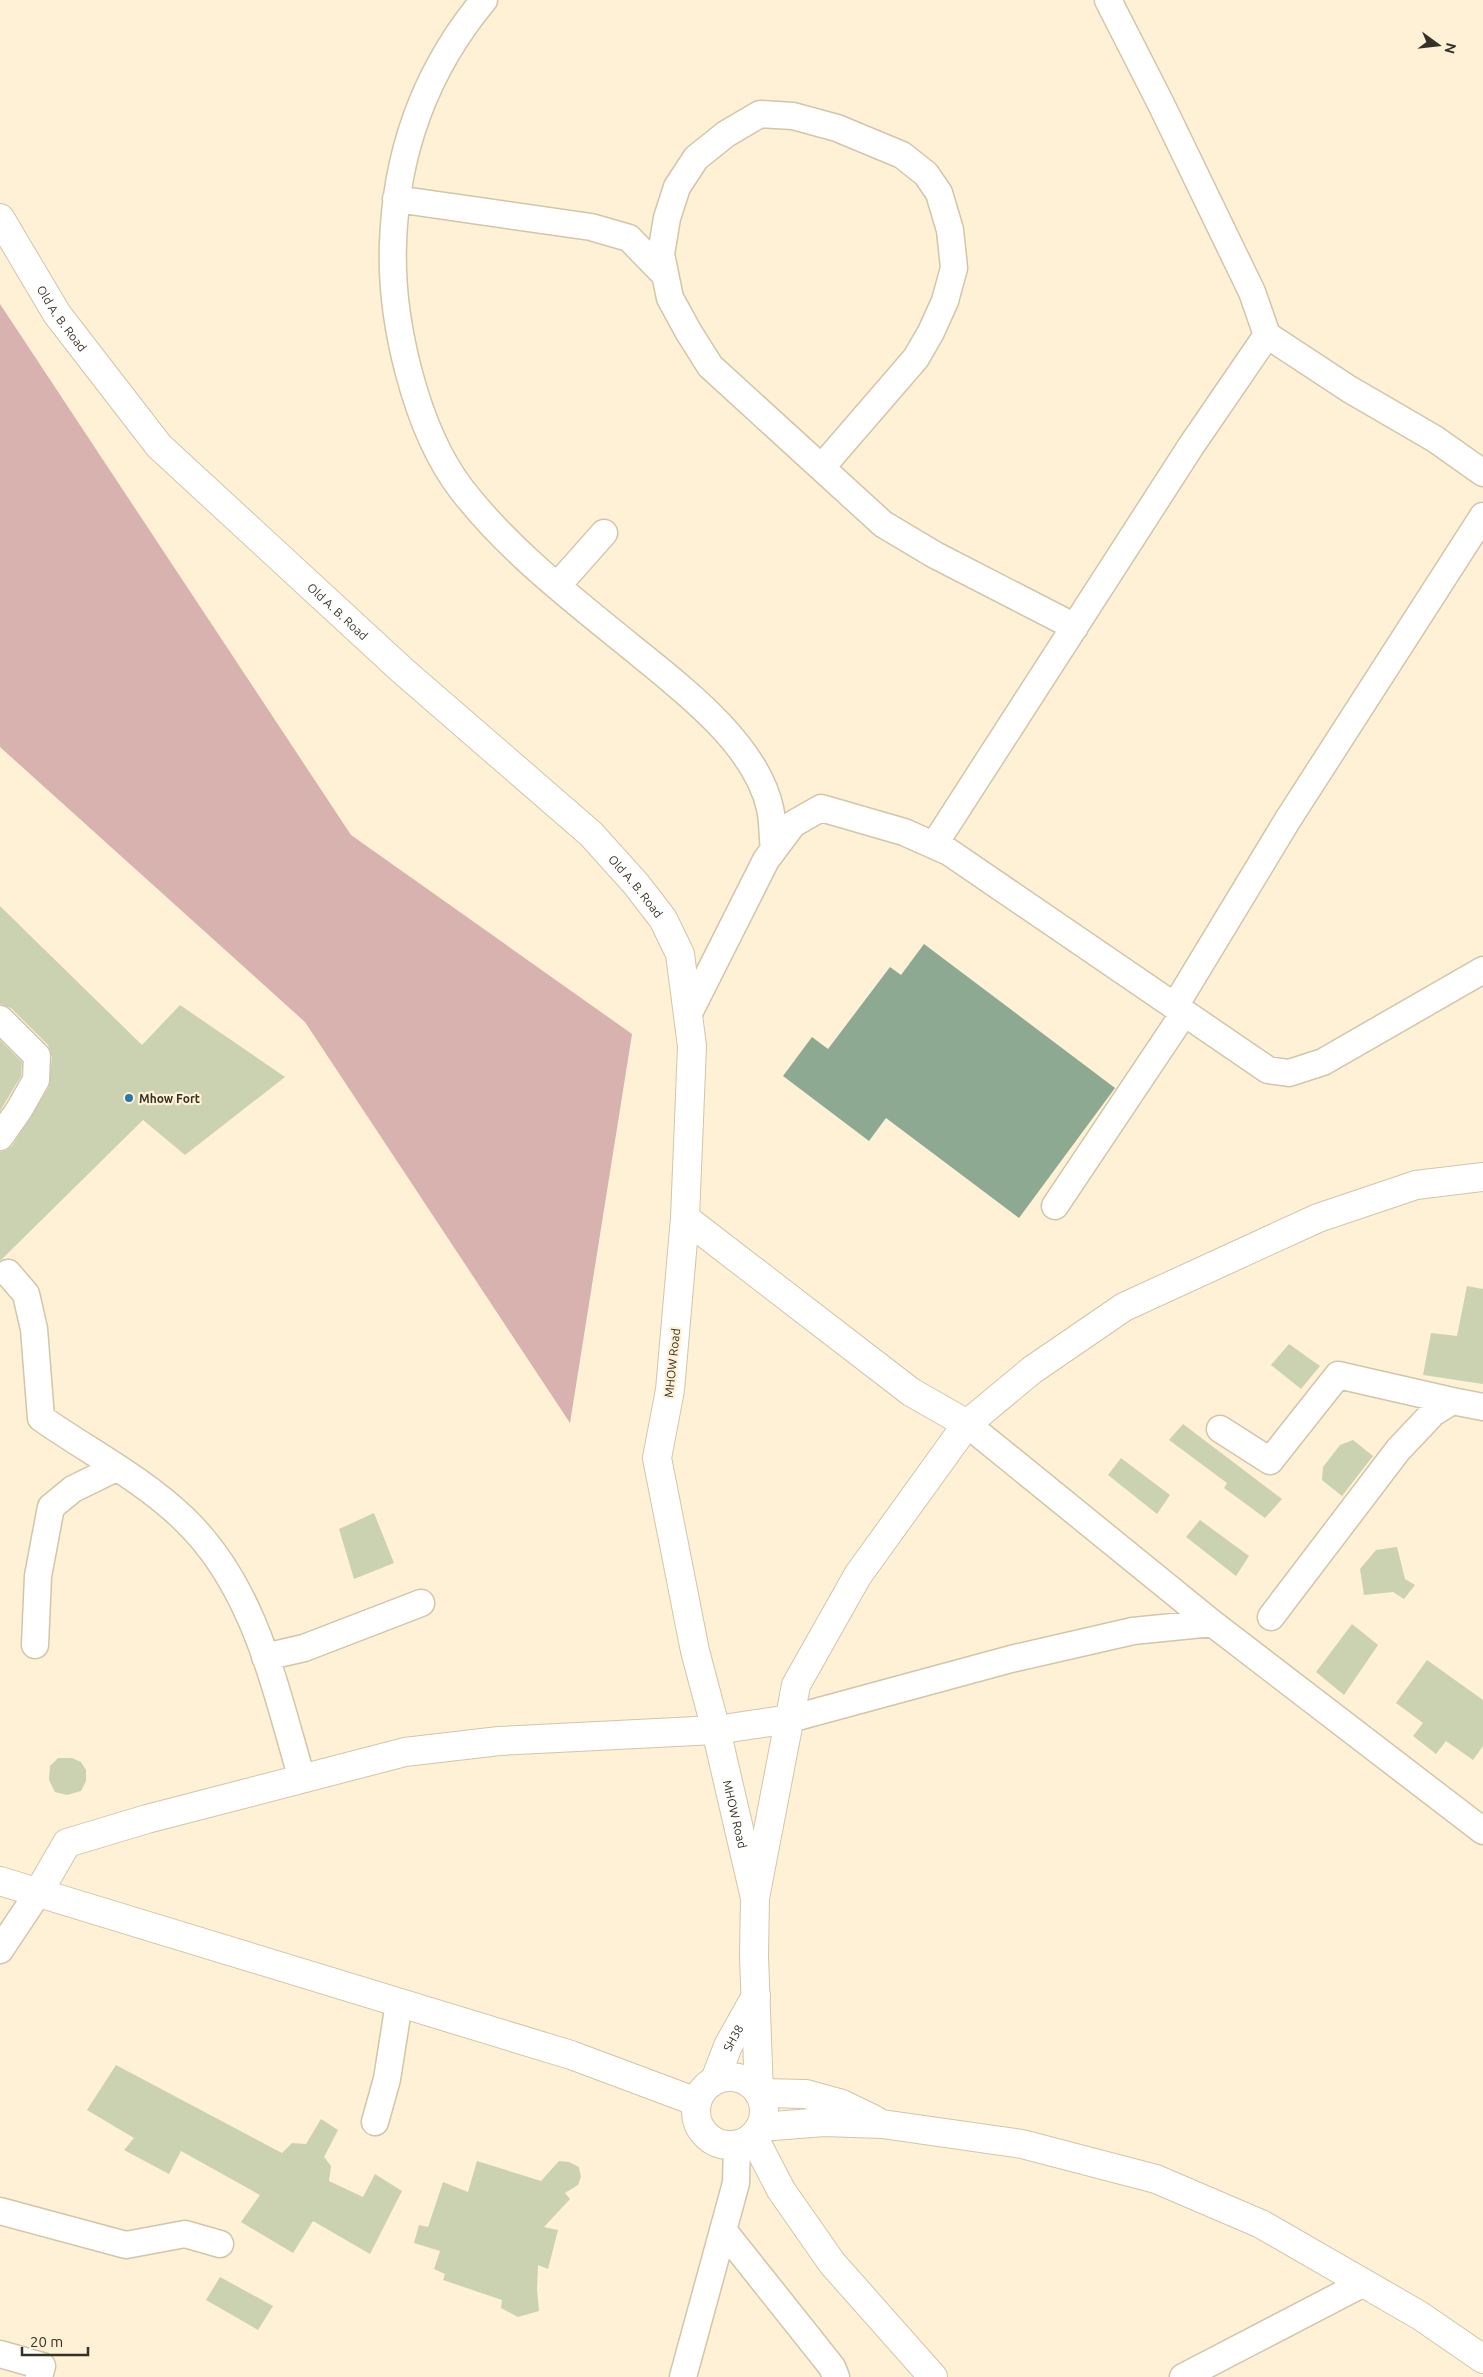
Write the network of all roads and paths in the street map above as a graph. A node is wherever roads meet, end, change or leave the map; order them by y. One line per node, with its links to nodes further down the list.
1 (484, 0): 3 (street)
2 (1108, 0): 6 (street)
3 (396, 199): 5 (street); 11 (street)
4 (0, 218): 16 (main road, Old A. B. Road)
5 (666, 275): 7 (street); 7 (street)
6 (1267, 335): 8 (street); 12 (street)
7 (822, 467): 12 (street)
8 (1483, 473)
9 (1483, 516): 17 (street)
10 (604, 533): 11 (street)
11 (557, 586): 14 (street)
12 (1075, 627): 13 (street)
13 (934, 845): 14 (street); 17 (street)
14 (774, 849): 18 (street)
15 (1483, 970): 17 (street)
16 (685, 989): 18 (main road, MHOW Road)
17 (1180, 1010): 22 (street)
18 (688, 1016): 23 (main road, MHOW Road)
19 (0, 1019): 20 (street)
20 (0, 1137)
21 (1483, 1177): 27 (main road, SH38)
22 (1055, 1206)
23 (686, 1218): 27 (main road); 36 (main road, MHOW Road)
24 (8, 1273): 29 (street)
25 (1452, 1401): 26 (street); 28 (street); 31 (street)
26 (1483, 1407)
27 (967, 1424): 32 (street); 35 (main road, SH38)
28 (1220, 1428)
29 (116, 1468): 33 (street); 34 (street)
30 (421, 1603): 34 (street)
31 (1271, 1617)
32 (1212, 1623): 35 (street); 38 (street)
33 (35, 1645)
34 (265, 1657): 37 (street)
35 (790, 1719): 36 (main road); 41 (main road, SH38)
36 (716, 1730): 37 (main road); 41 (main road, MHOW Road)
37 (302, 1779): 40 (main road)
38 (1483, 1831)
39 (0, 1881): 40 (main road)
40 (38, 1893): 42 (street); 44 (main road)
41 (755, 1898): 43 (main road, SH38)
42 (0, 1950)
43 (756, 1996): 45 (main road, SH38 / SH38); 46 (main road, SH38)
44 (399, 2003): 47 (main road); 48 (street)
45 (715, 2080): 46 (main road); 47 (main road, SH38 / SH38)
46 (759, 2092): 49 (main road); 50 (main road, SH38)
47 (697, 2102): 50 (main road)
48 (375, 2122)
49 (882, 2124): 50 (main road); 54 (main road)
50 (750, 2136): 52 (street); 60 (main road)
51 (0, 2211): 53 (street)
52 (723, 2230): 58 (street); 59 (street)
53 (220, 2244)
54 (1364, 2283): 56 (main road); 61 (street)
55 (0, 2354): 57 (street)
56 (1483, 2359)
57 (39, 2377)
58 (683, 2377)
59 (836, 2377)
60 (933, 2377)
61 (1183, 2377)

